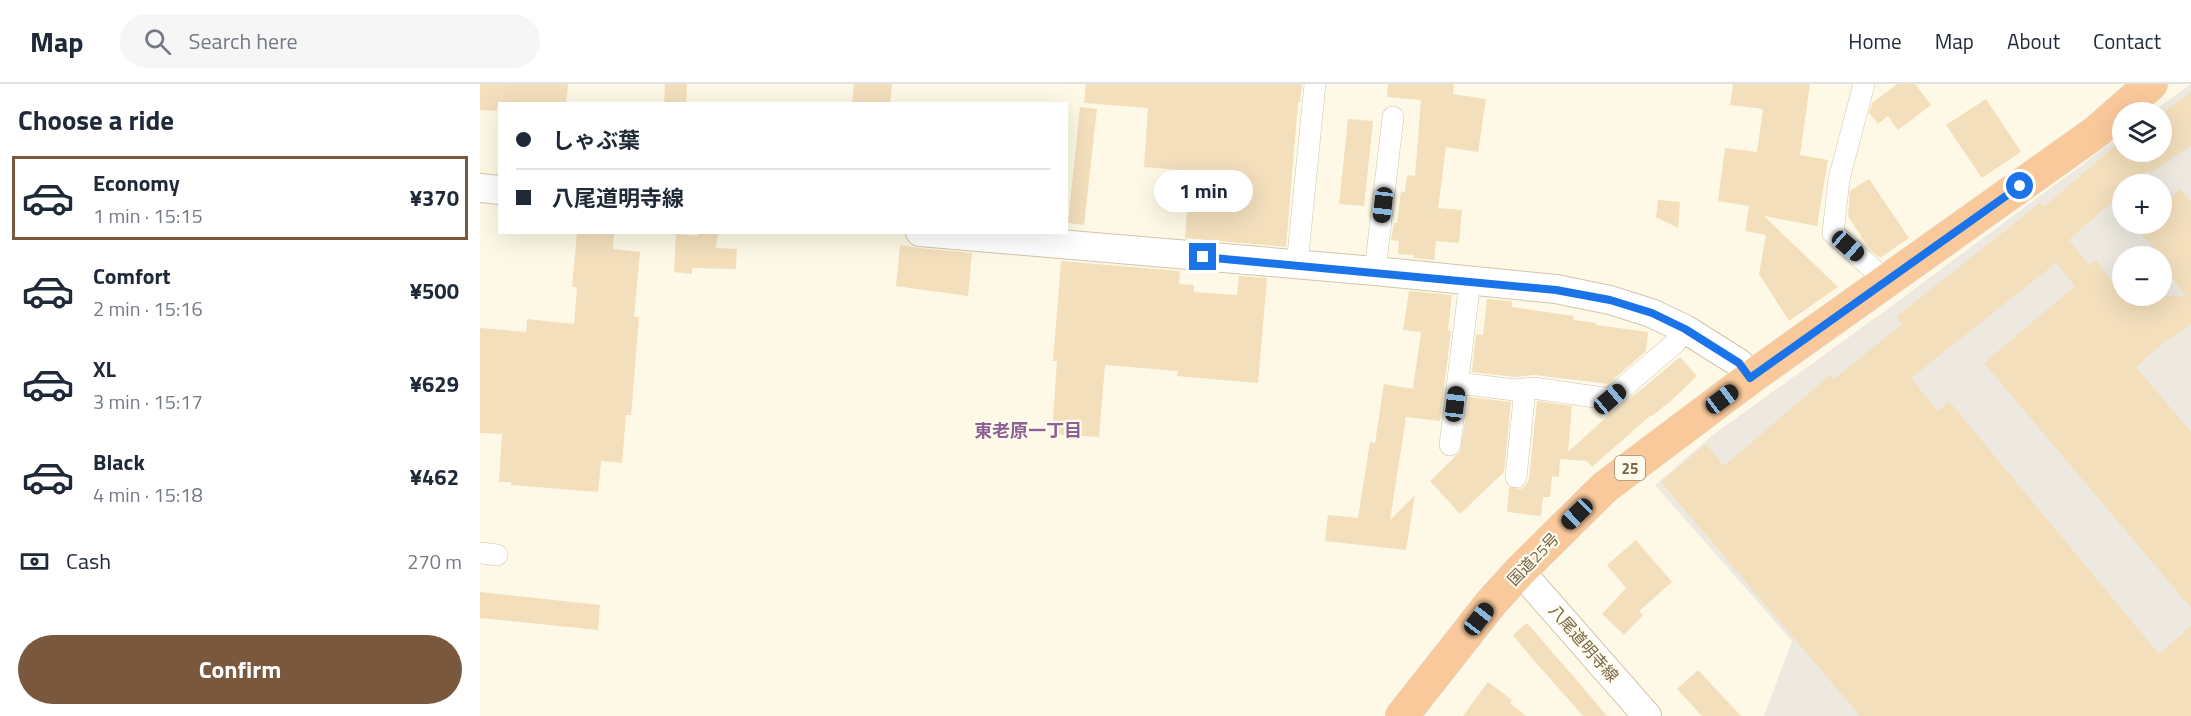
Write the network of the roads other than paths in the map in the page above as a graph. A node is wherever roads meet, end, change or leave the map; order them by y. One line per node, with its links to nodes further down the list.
1 (1315, 84): 8 (street)
2 (1864, 84): 11 (street)
3 (2151, 84): 11 (highway, 国道25号 / 25)
4 (1393, 117): 9 (street)
5 (480, 188): 6 (main road)
6 (498, 190)
7 (943, 234): 8 (main road)
8 (1297, 265): 9 (main road)
9 (1375, 272): 10 (main road)
10 (1470, 281): 12 (main road); 14 (street)
11 (1886, 281): 13 (highway, 国道25号 / 25)
12 (1685, 329): 13 (main road); 15 (street)
13 (1750, 378): 18 (highway, 国道25号 / 25)
14 (1458, 383): 15 (street); 16 (street)
15 (1525, 389): 17 (street)
16 (1450, 445)
17 (1516, 477)
18 (1520, 571): 19 (highway, 国道25号 / 25); 20 (main road, 八尾道明寺線)
19 (1402, 716)
20 (1647, 716)

